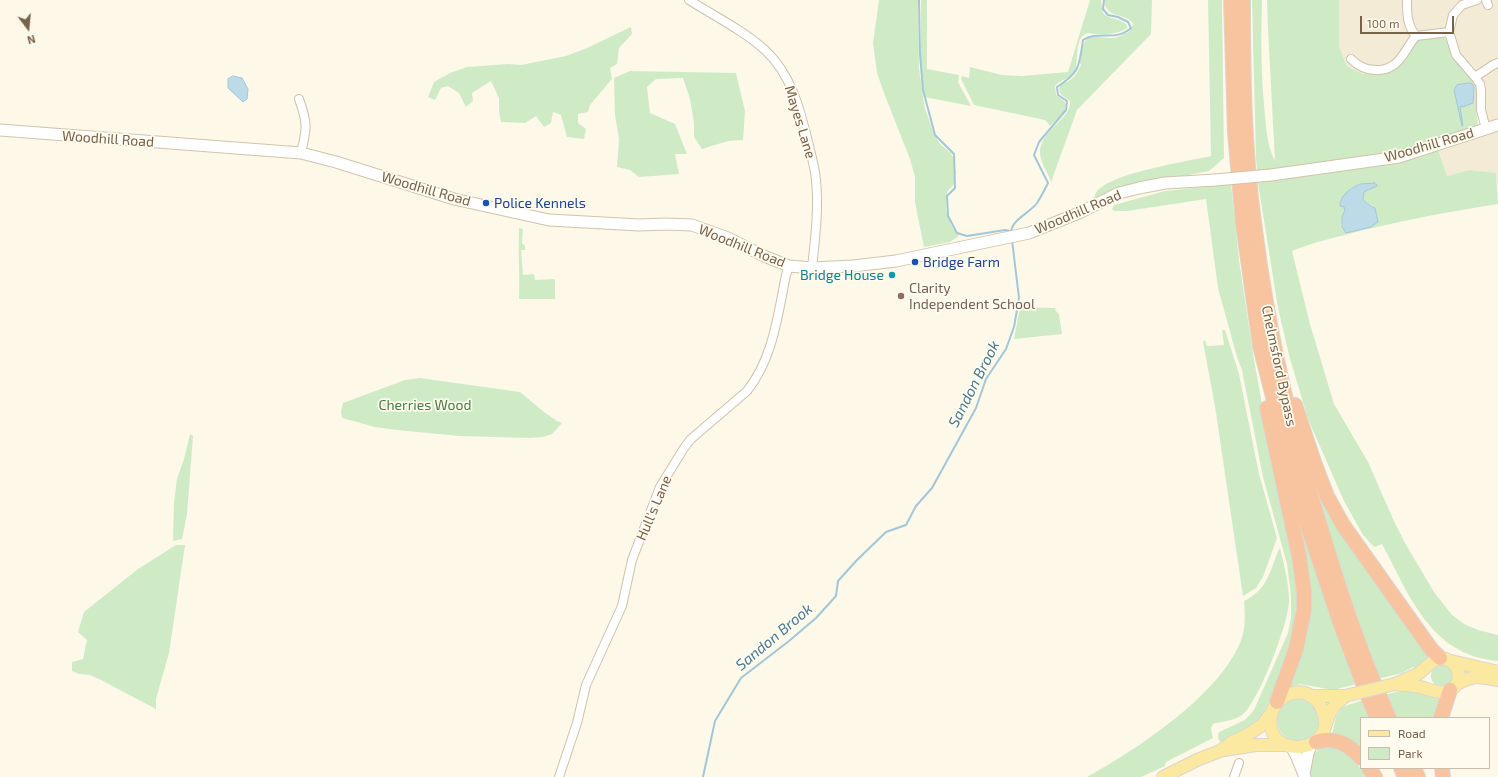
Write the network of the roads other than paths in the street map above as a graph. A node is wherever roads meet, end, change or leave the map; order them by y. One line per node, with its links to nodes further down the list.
1 (689, 0): 17 (street, Mayes Lane)
2 (1231, 0): 19 (highway, Chelmsford Bypass)
3 (1242, 0): 18 (highway, Chelmsford Bypass)
4 (1407, 0): 7 (street)
5 (1477, 0): 6 (street)
6 (1449, 32): 7 (street); 10 (street)
7 (1416, 36): 8 (street)
8 (1350, 60)
9 (1498, 63): 10 (street)
10 (1475, 77): 13 (street)
11 (298, 99): 15 (street)
12 (1498, 125): 13 (street, Woodhill Road)
13 (1486, 129): 17 (street, Woodhill Road, bridge)
14 (0, 130): 15 (street, Woodhill Road)
15 (302, 154): 16 (street, Woodhill Road)
16 (789, 266): 17 (street, Woodhill Road); 39 (street, Hull's Lane)
17 (812, 268)
18 (1272, 333): 20 (highway); 30 (highway, Chelmsford Bypass)
19 (1260, 346): 28 (highway); 29 (highway, Chelmsford Bypass)
20 (1440, 661): 21 (main road); 23 (main road); 24 (main road); 25 (main road)
21 (1498, 672)
22 (1498, 680): 24 (main road)
23 (1395, 684): 25 (main road); 27 (main road, bridge)
24 (1454, 687): 25 (main road); 31 (highway)
25 (1434, 691)
26 (1310, 696): 27 (main road); 28 (main road); 32 (main road)
27 (1345, 696): 32 (main road)
28 (1274, 708): 34 (main road); 35 (main road)
29 (1378, 717)
30 (1389, 717)
31 (1441, 717)
32 (1325, 724): 33 (main road)
33 (1314, 743): 34 (main road); 36 (highway); 38 (street)
34 (1288, 746): 35 (main road); 38 (street)
35 (1220, 751): 40 (main road)
36 (1360, 757)
37 (1239, 764): 41 (street)
38 (1305, 775)
39 (559, 777)
40 (1163, 777)
41 (1234, 777)

